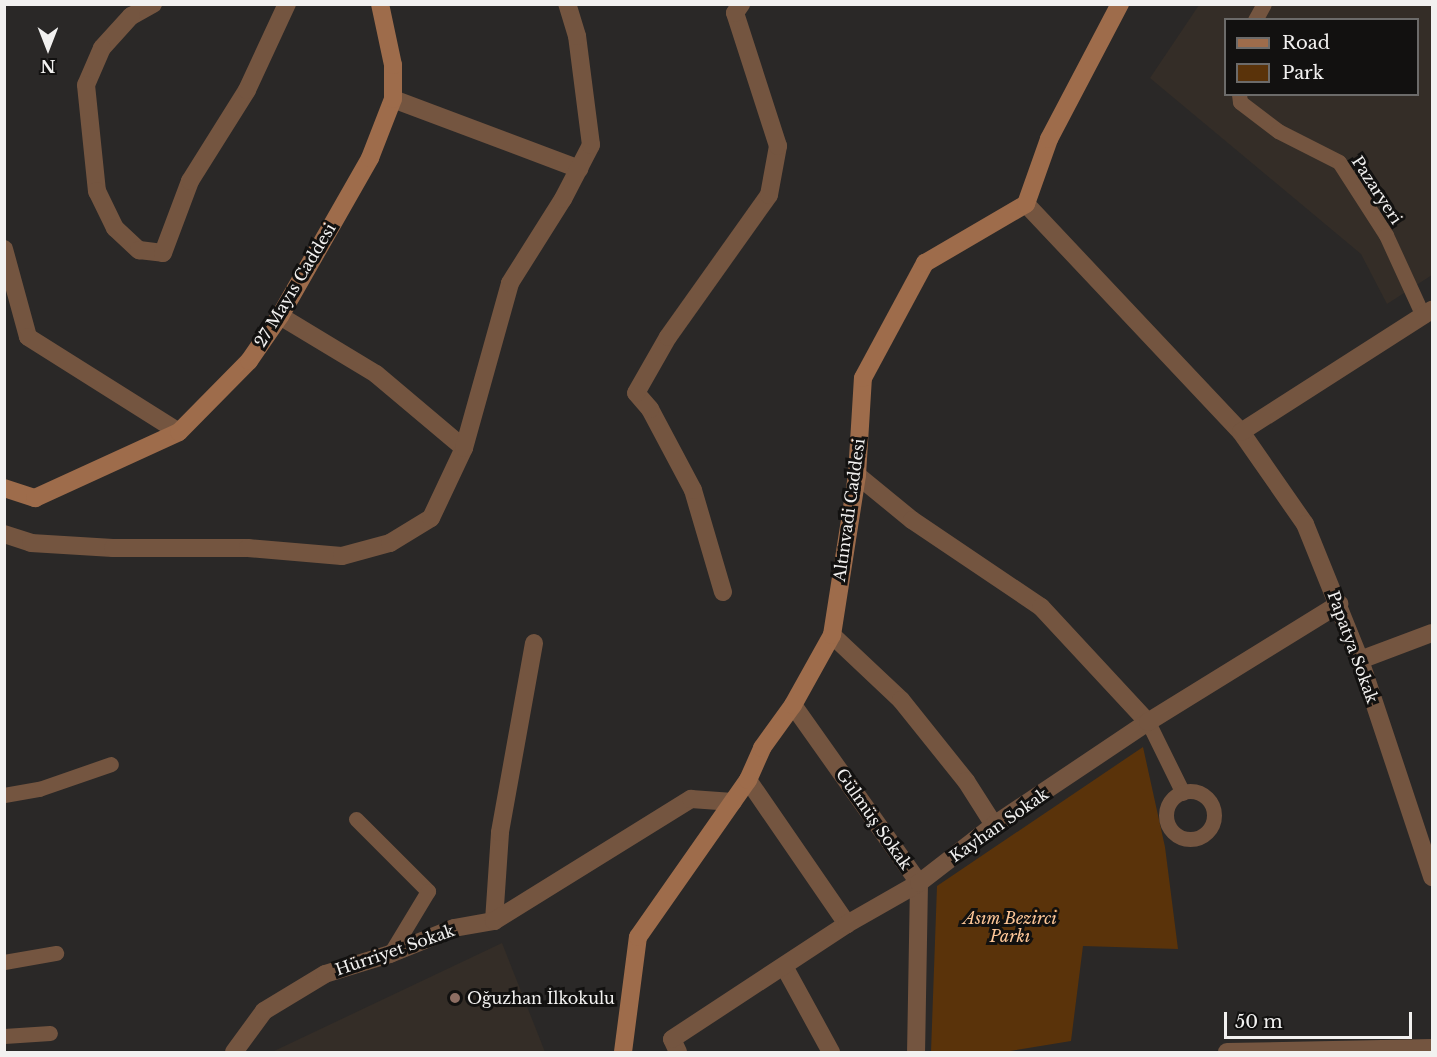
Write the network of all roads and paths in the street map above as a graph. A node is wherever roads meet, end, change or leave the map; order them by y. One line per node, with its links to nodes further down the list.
1 (153, 4): 2 (street)
2 (287, 4)
3 (380, 4): 10 (street, 27 Mayıs Caddesi)
4 (567, 4): 11 (street)
5 (741, 4): 22 (street)
6 (1120, 4): 12 (street)
7 (1264, 4): 8 (lane)
8 (1256, 18)
9 (1239, 96): 14 (lane, Pazaryeri)
10 (393, 99): 11 (street); 15 (street, 27 Mayıs Caddesi)
11 (579, 169): 18 (street)
12 (1026, 204): 17 (street, Papatya Sokak); 19 (street, Altınvadi Caddesi)
13 (4, 249): 16 (street)
14 (1428, 313): 17 (street)
15 (280, 316): 16 (street, 27 Mayıs Caddesi); 18 (street)
16 (179, 432): 20 (street, 27 Mayıs Caddesi)
17 (1241, 432): 23 (street, Papatya Sokak)
18 (464, 448): 21 (street)
19 (856, 475): 25 (street, Altınvadi Caddesi); 29 (street)
20 (4, 488)
21 (4, 534)
22 (723, 592)
23 (1339, 604): 27 (street, Papatya Sokak); 29 (street, Kayhan Sokak)
24 (1432, 633): 27 (street)
25 (832, 635): 28 (street, Altınvadi Caddesi); 36 (street)
26 (534, 643): 39 (street)
27 (1360, 660): 37 (street, Papatya Sokak)
28 (793, 705): 31 (street, Altınvadi Caddesi); 38 (street, Gülmüş Sokak)
29 (1148, 722): 32 (lane); 36 (street, Kayhan Sokak)
30 (111, 764): 33 (lane)
31 (748, 780): 34 (street, Altınvadi Caddesi); 40 (street)
32 (1183, 793)
33 (4, 795)
34 (732, 802): 39 (street, Hürriyet Sokak); 49 (street, Altınvadi Caddesi)
35 (356, 819): 42 (lane)
36 (994, 825): 38 (street, Kayhan Sokak)
37 (1432, 877)
38 (919, 883): 40 (street, Kayhan Sokak); 52 (street, Gülmüş Sokak)
39 (494, 921): 42 (street, Hürriyet Sokak)
40 (847, 924): 44 (street, Kayhan Sokak)
41 (56, 953): 43 (lane)
42 (390, 954): 48 (street, Hürriyet Sokak)
43 (4, 962)
44 (785, 968): 50 (street, Kayhan Sokak); 51 (street)
45 (50, 1033): 46 (lane)
46 (4, 1036)
47 (1428, 1050): 53 (street)
48 (234, 1053)
49 (623, 1053)
50 (678, 1053)
51 (831, 1053)
52 (916, 1053)
53 (1227, 1053)

